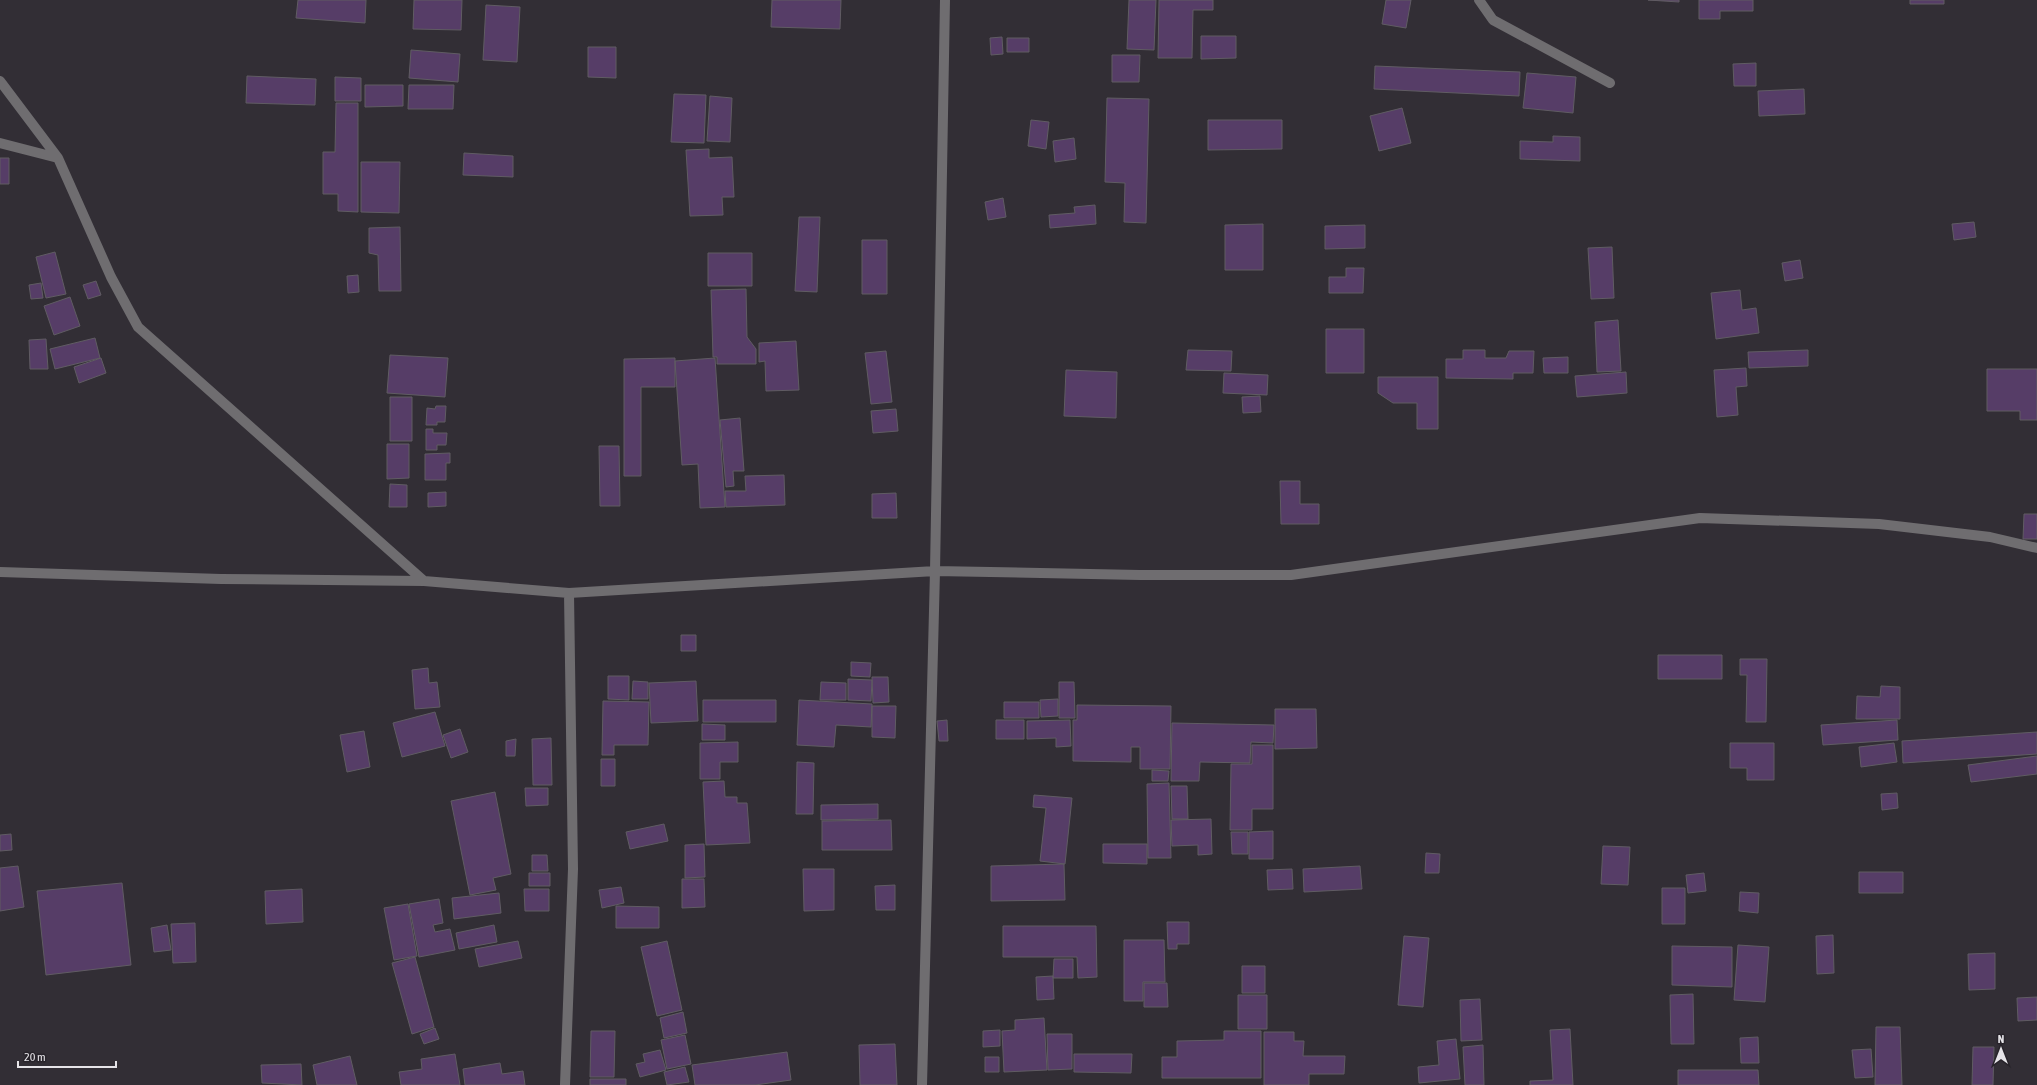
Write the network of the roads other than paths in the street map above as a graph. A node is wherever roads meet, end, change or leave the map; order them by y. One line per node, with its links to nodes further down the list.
1 (945, 0): 8 (street)
2 (1478, 0): 4 (street)
3 (0, 81): 6 (street)
4 (1610, 83)
5 (0, 143): 6 (street)
6 (58, 158): 10 (street)
7 (2037, 548): 8 (street)
8 (935, 571): 11 (street); 13 (street)
9 (0, 572): 10 (street)
10 (424, 581): 11 (street)
11 (569, 593): 12 (street)
12 (565, 1085)
13 (922, 1085)

